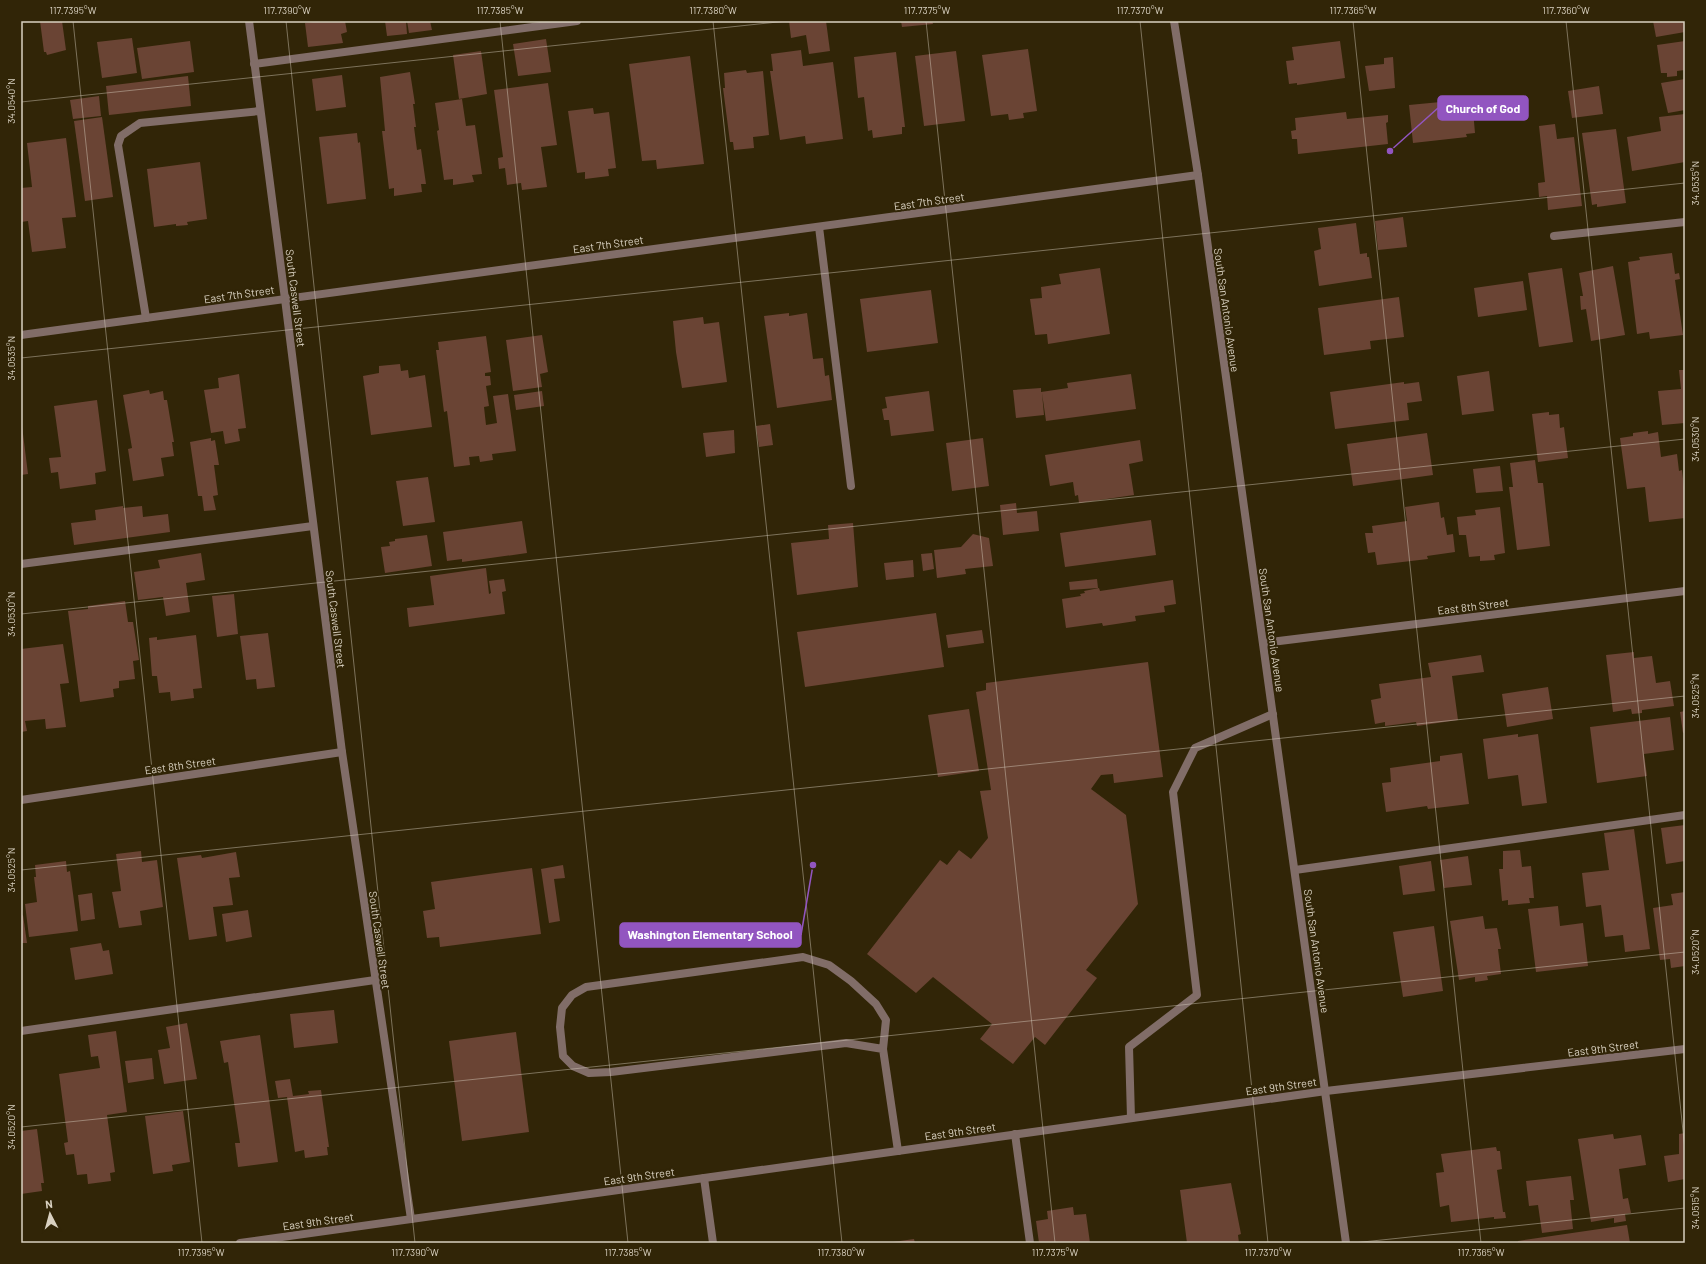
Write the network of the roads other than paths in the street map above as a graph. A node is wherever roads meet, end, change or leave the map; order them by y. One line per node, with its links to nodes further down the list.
1 (248, 21): 4 (street, South Caswell Street)
2 (577, 21): 4 (street)
3 (1174, 21): 6 (street, South San Antonio Avenue)
4 (254, 64): 5 (street, South Caswell Street)
5 (260, 111): 10 (street, South Caswell Street); 11 (street)
6 (1198, 175): 8 (street, East 7th Street); 17 (street, South San Antonio Avenue)
7 (1685, 222): 9 (street)
8 (819, 227): 10 (street, East 7th Street); 13 (street)
9 (1554, 236)
10 (285, 299): 11 (street, East 7th Street); 14 (street, South Caswell Street)
11 (146, 318): 12 (street, East 7th Street)
12 (21, 335)
13 (851, 486)
14 (314, 526): 15 (street); 19 (street, South Caswell Street)
15 (21, 564)
16 (1685, 591): 17 (street, East 8th Street)
17 (1263, 643): 18 (street, South San Antonio Avenue)
18 (1273, 714): 22 (street, South San Antonio Avenue); 28 (street)
19 (342, 752): 20 (street, East 8th Street); 23 (street, South Caswell Street)
20 (21, 800)
21 (1685, 815): 22 (street)
22 (1295, 870): 27 (street, South San Antonio Avenue)
23 (375, 980): 24 (street); 32 (street, South Caswell Street)
24 (21, 1031)
25 (883, 1049): 25 (street); 30 (street)
26 (1685, 1049): 27 (street, East 9th Street)
27 (1326, 1091): 28 (street, East 9th Street); 36 (street, South San Antonio Avenue)
28 (1131, 1118): 29 (street, East 9th Street)
29 (1015, 1134): 30 (street, East 9th Street); 35 (street)
30 (898, 1151): 31 (street, East 9th Street)
31 (704, 1178): 32 (street, East 9th Street); 34 (street)
32 (411, 1219): 33 (street, East 9th Street)
33 (240, 1243)
34 (713, 1243)
35 (1030, 1243)
36 (1346, 1243)

